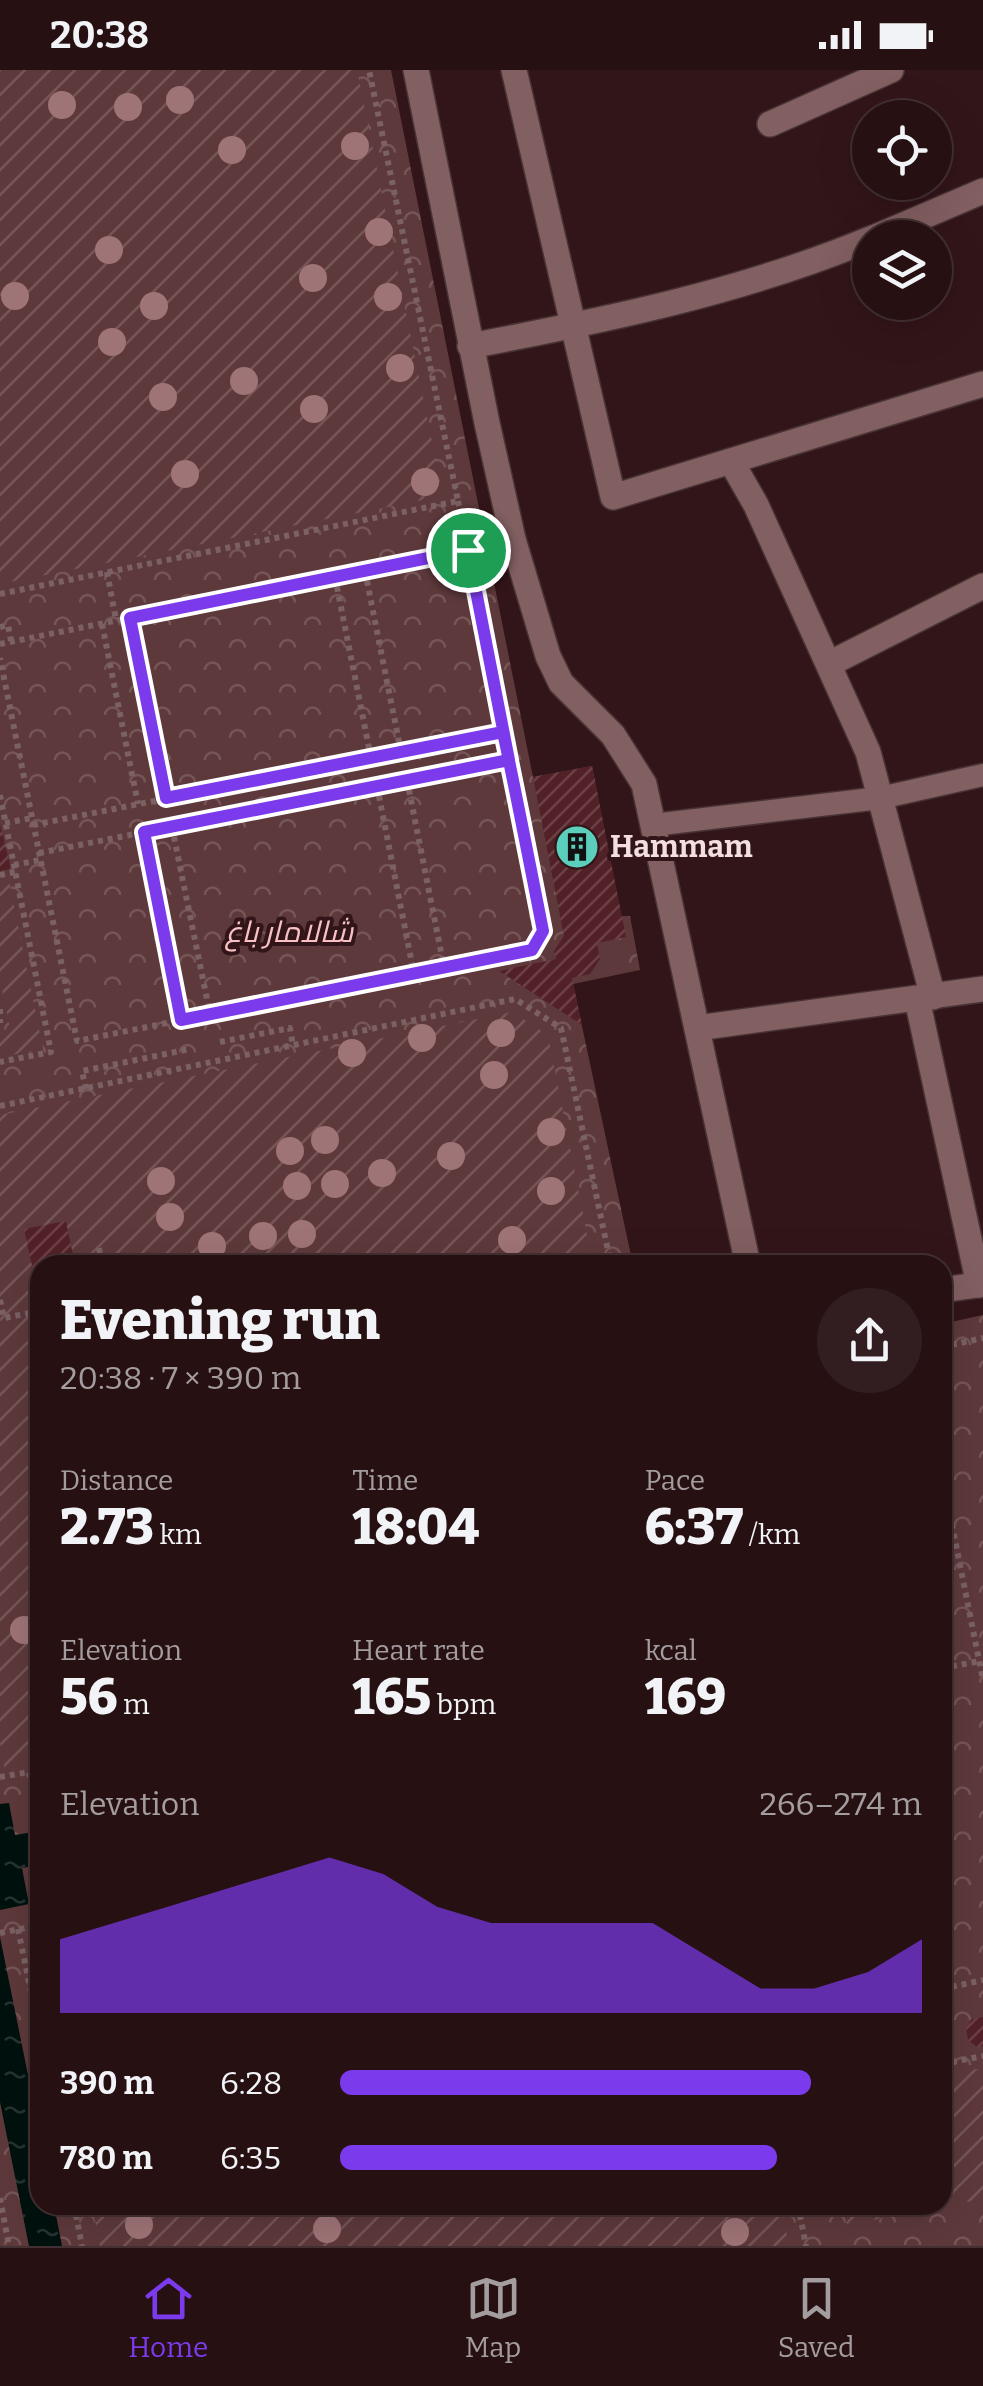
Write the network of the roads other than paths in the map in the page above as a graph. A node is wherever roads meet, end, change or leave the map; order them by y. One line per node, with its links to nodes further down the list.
1 (416, 70): 9 (street)
2 (514, 70): 8 (street)
3 (892, 70): 4 (street)
4 (770, 124)
5 (983, 192): 6 (street)
6 (915, 220)
7 (852, 246): 8 (street)
8 (574, 326): 9 (street); 11 (street)
9 (470, 346): 16 (street)
10 (983, 384): 11 (street)
11 (732, 464): 13 (street)
12 (983, 586): 13 (street)
13 (829, 664): 15 (street)
14 (983, 775): 15 (lane)
15 (880, 798): 16 (lane); 18 (street)
16 (653, 825): 19 (street)
17 (983, 989): 18 (street)
18 (925, 998): 19 (street); 21 (street)
19 (698, 1028): 20 (street)
20 (746, 1255)
21 (981, 1284): 22 (street)
22 (952, 1288)

